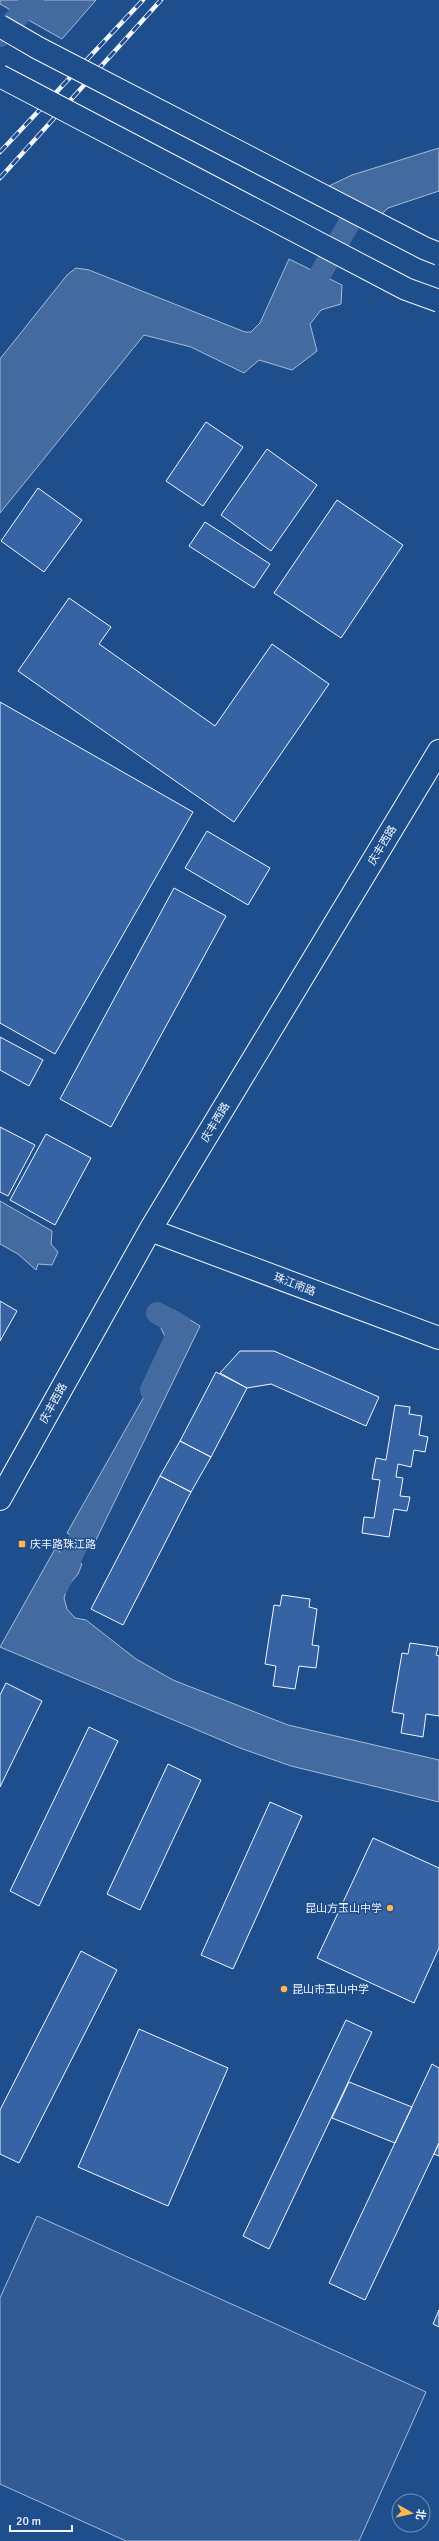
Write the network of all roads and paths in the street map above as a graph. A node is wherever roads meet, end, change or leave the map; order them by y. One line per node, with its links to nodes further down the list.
1 (0, 26): 3 (street, bridge)
2 (0, 76): 4 (street, bridge)
3 (439, 254)
4 (439, 301)
5 (439, 751): 6 (street, 庆丰西路)
6 (150, 1230): 7 (street, 珠江南路); 8 (street, 庆丰西路)
7 (439, 1338)
8 (0, 1499)

